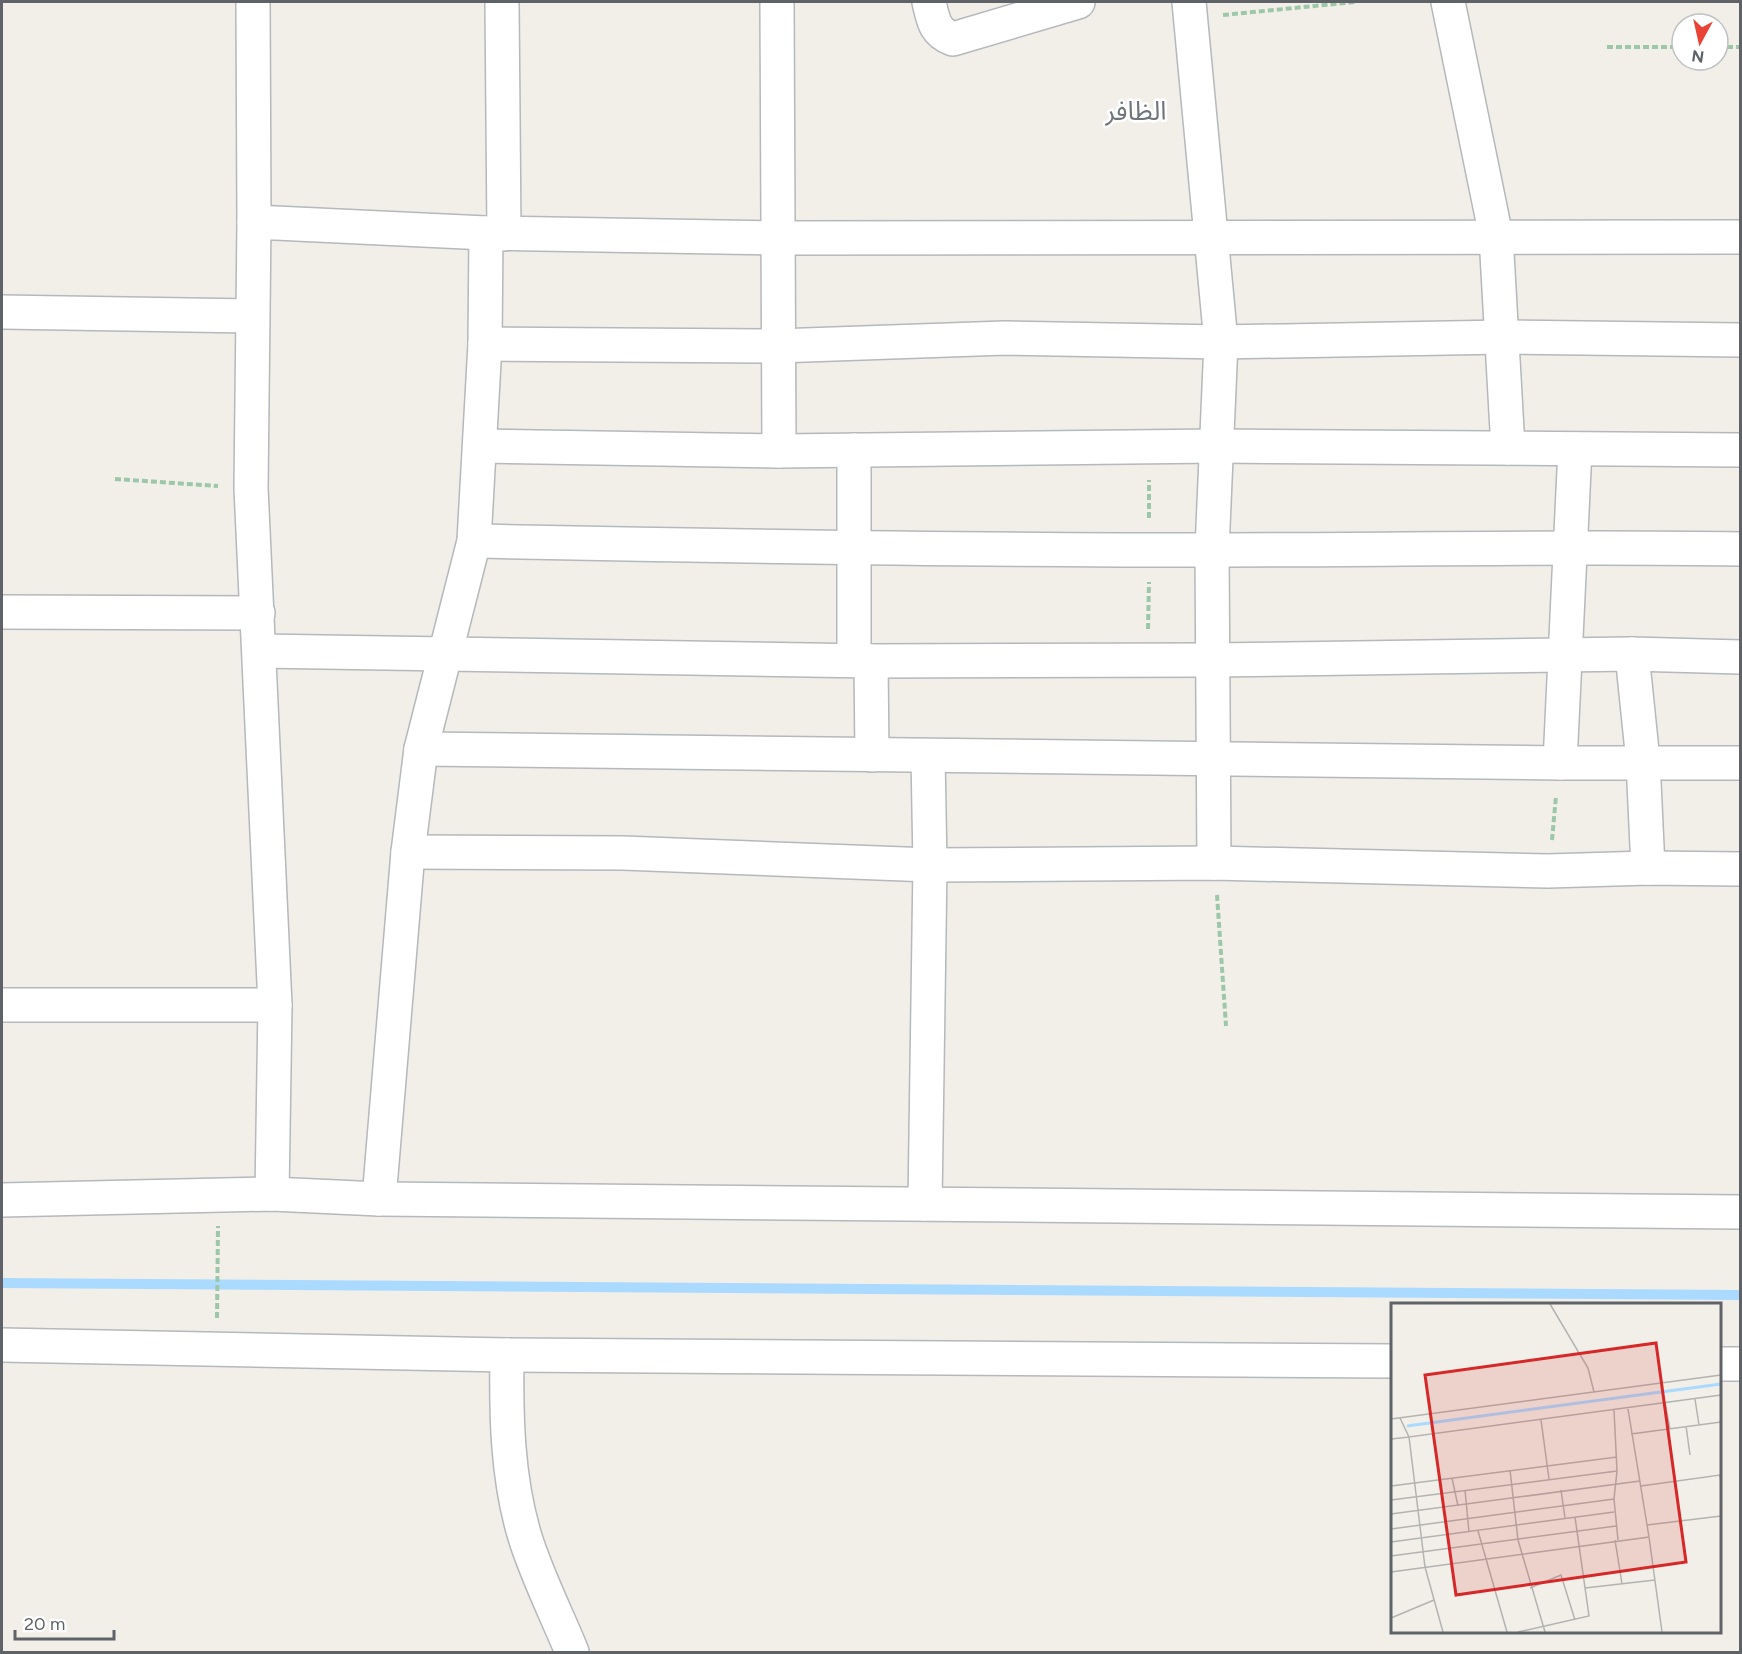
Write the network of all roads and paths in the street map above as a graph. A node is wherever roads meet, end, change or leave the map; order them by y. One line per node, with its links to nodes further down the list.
1 (253, 2): 11 (street)
2 (502, 2): 12 (street)
3 (777, 2): 16 (street)
4 (929, 2): 5 (street)
5 (1078, 2)
6 (1354, 2): 8 (path)
7 (1448, 2): 14 (street)
8 (1191, 10): 13 (street)
9 (1607, 47): 10 (path)
10 (1670, 47)
11 (254, 222): 12 (street); 18 (street)
12 (495, 234): 16 (street); 22 (street)
13 (1212, 236): 14 (street); 16 (street); 21 (street)
14 (1496, 236): 15 (street); 19 (street)
15 (1740, 237)
16 (779, 238): 23 (street)
17 (2, 312): 18 (street)
18 (251, 316): 32 (street)
19 (1503, 337): 20 (street); 21 (street); 26 (street)
20 (1740, 340)
21 (1221, 342): 23 (street); 25 (street)
22 (485, 344): 23 (street); 24 (street)
23 (777, 345): 30 (street)
24 (480, 446): 30 (street); 33 (street)
25 (1217, 446): 26 (street); 28 (street); 37 (street)
26 (1508, 448): 27 (street)
27 (1575, 449): 29 (street); 34 (street)
28 (854, 450): 30 (street); 35 (street)
29 (1740, 450)
30 (779, 451)
31 (115, 479): 32 (path)
32 (251, 489): 39 (street)
33 (474, 541): 35 (street); 41 (street)
34 (1570, 546): 36 (street); 37 (street); 43 (street)
35 (855, 549): 37 (street); 46 (street)
36 (1740, 549)
37 (1212, 550): 45 (street)
38 (2, 612): 39 (street)
39 (258, 613): 40 (street)
40 (260, 651): 41 (street); 61 (street)
41 (445, 654): 46 (street); 47 (street)
42 (1632, 654): 43 (street); 44 (street); 51 (street)
43 (1564, 656): 45 (street); 53 (street)
44 (1740, 657)
45 (1212, 660): 46 (street); 50 (street)
46 (862, 661): 48 (street)
47 (421, 748): 48 (street); 54 (street)
48 (872, 754): 49 (street)
49 (928, 756): 50 (street); 56 (street)
50 (1214, 757): 53 (street); 55 (street)
51 (1642, 761): 52 (street); 53 (street); 57 (street)
52 (1740, 762)
53 (1560, 763): 59 (path)
54 (408, 852): 56 (street); 64 (street)
55 (1214, 863): 56 (street); 59 (street); 62 (path)
56 (930, 865): 66 (street)
57 (1648, 868): 58 (street); 59 (street)
58 (1740, 869)
59 (1548, 871)
60 (2, 1005): 61 (street)
61 (275, 1005): 63 (street)
62 (1226, 1026)
63 (272, 1194): 64 (street); 65 (street)
64 (379, 1198): 66 (street)
65 (2, 1200)
66 (925, 1204): 67 (street)
67 (1740, 1212)
68 (218, 1216): 69 (path)
69 (218, 1290)
70 (2, 1345): 71 (street)
71 (507, 1355): 72 (street); 75 (street)
72 (1391, 1361)
73 (1721, 1364): 74 (street)
74 (1740, 1364)
75 (572, 1653)

